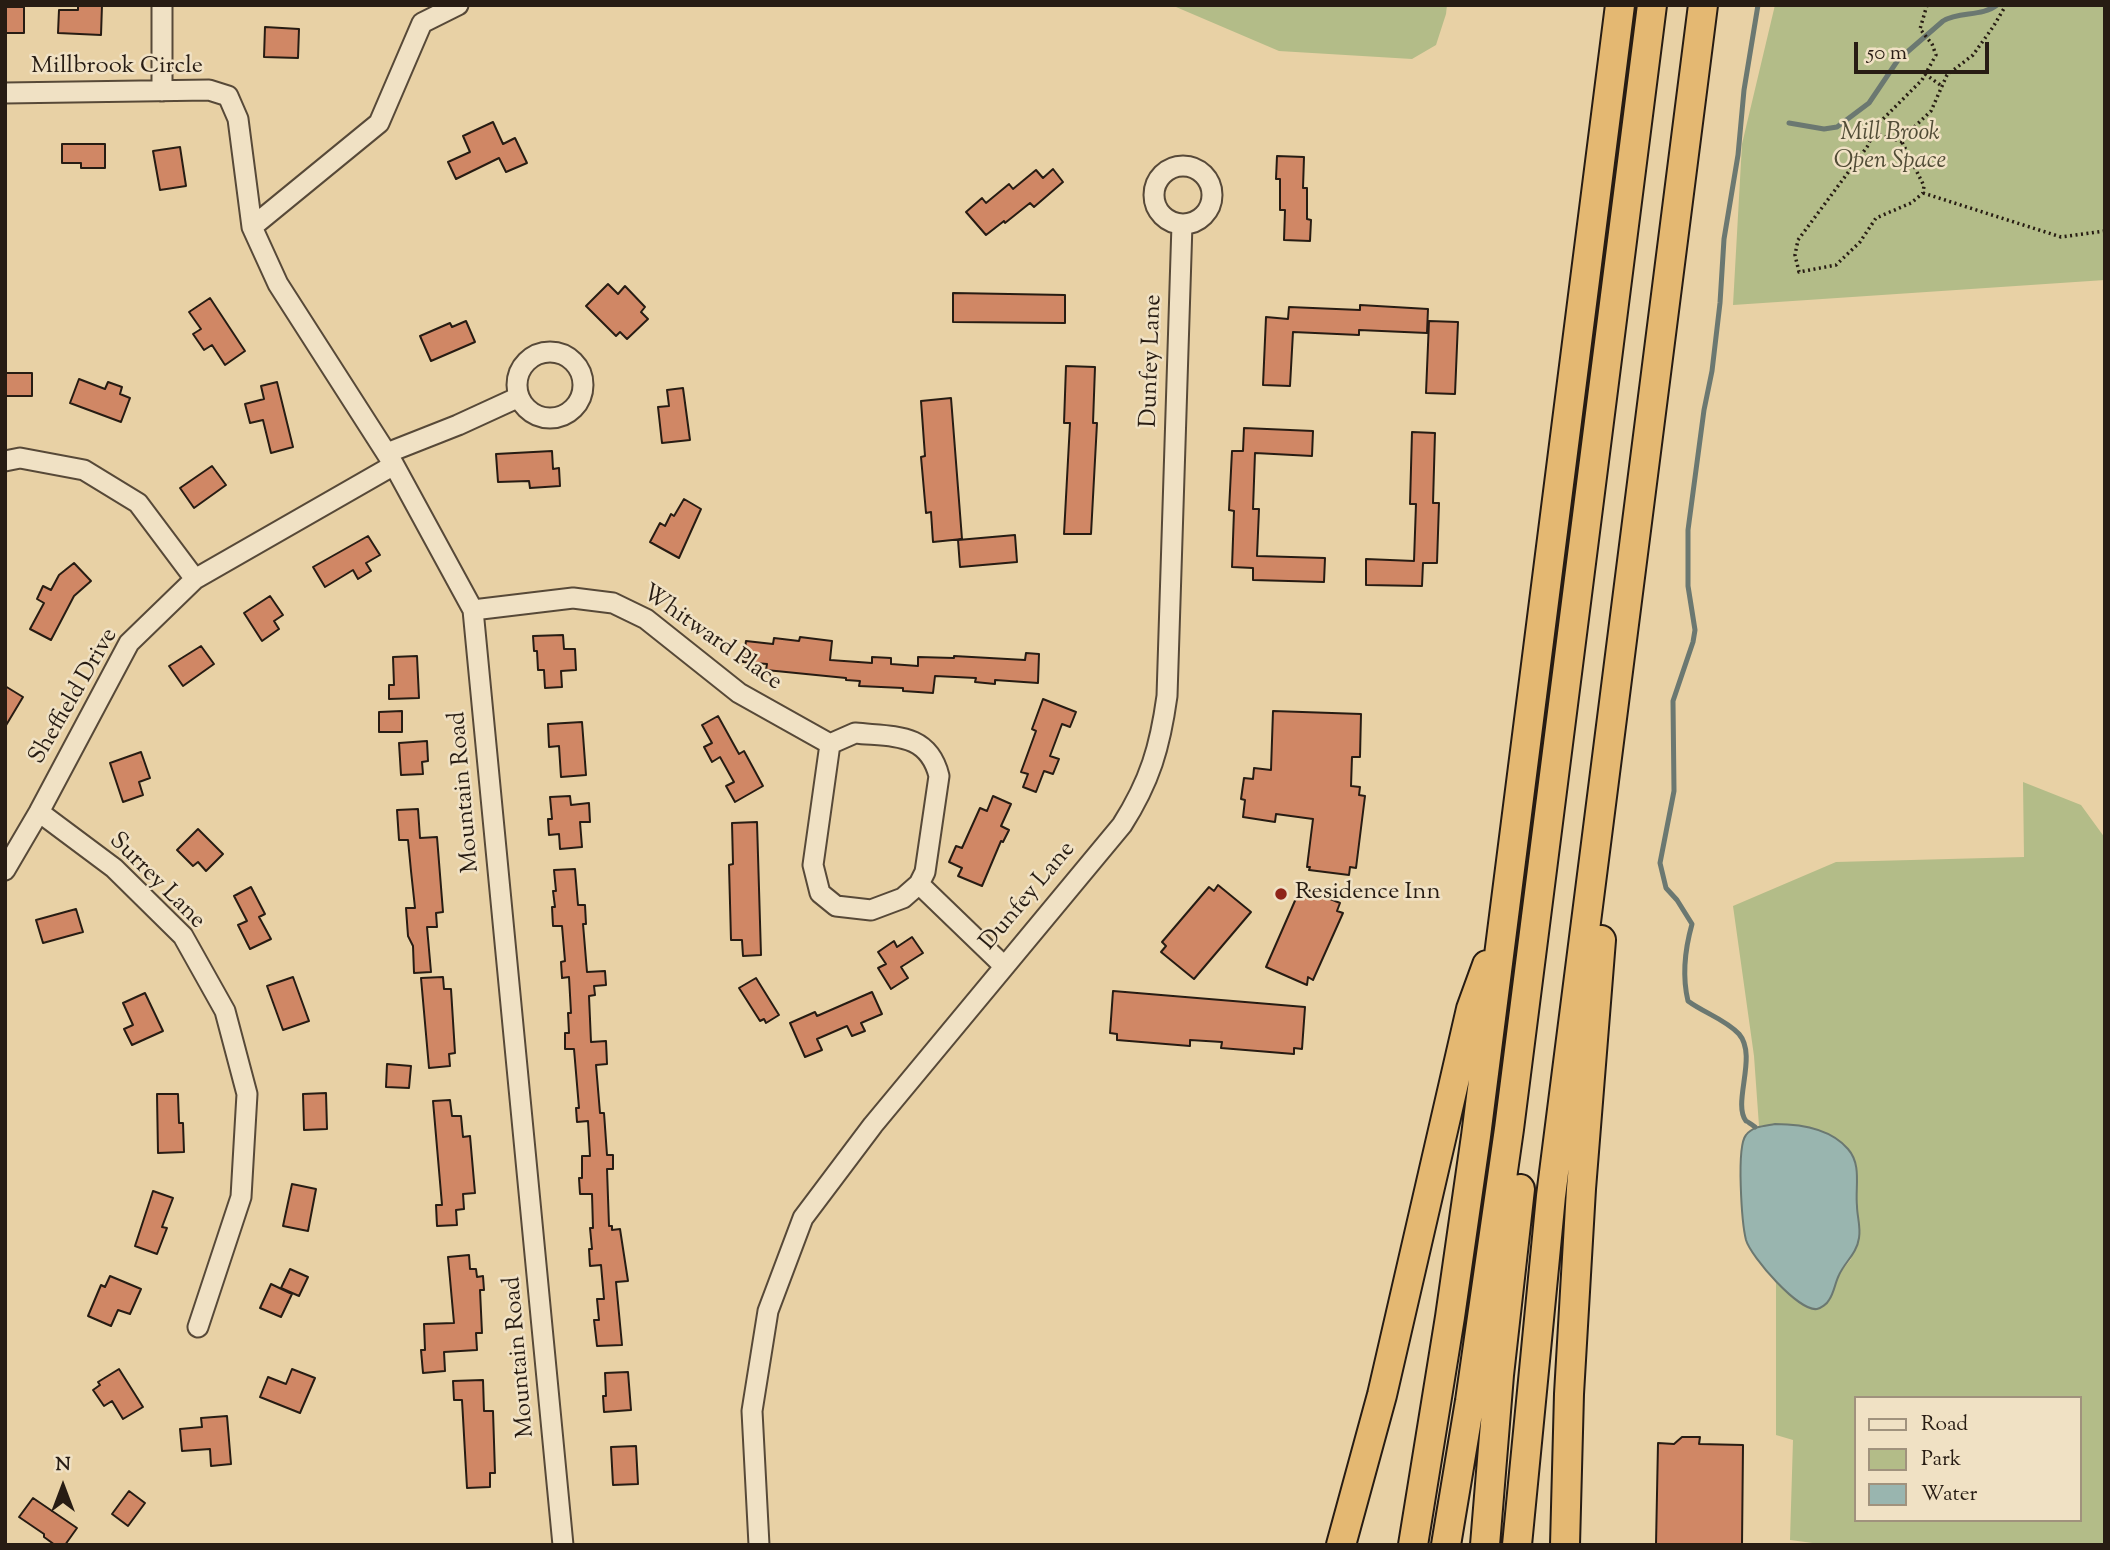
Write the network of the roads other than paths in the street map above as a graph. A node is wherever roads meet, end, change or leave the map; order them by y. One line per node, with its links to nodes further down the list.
1 (162, 5): 7 (street)
2 (458, 5): 11 (street)
3 (1620, 5): 22 (highway)
4 (1652, 5): 29 (highway)
5 (1671, 5): 30 (highway)
6 (1703, 5): 20 (highway)
7 (162, 91): 8 (street, Millbrook Circle); 9 (street, Millbrook Circle)
8 (5, 93)
9 (228, 96): 11 (street, Mountain Road)
10 (1182, 224): 23 (street, Dunfey Lane)
11 (252, 228): 13 (street, Mountain Road)
12 (519, 397): 13 (street, Sheffield Drive)
13 (390, 459): 15 (street, Sheffield Drive); 16 (street, Mountain Road)
14 (5, 461): 15 (street)
15 (195, 579): 18 (street, Sheffield Drive)
16 (473, 610): 17 (street, Whitward Place); 25 (street, Mountain Road)
17 (830, 744): 21 (street); 21 (street)
18 (39, 812): 19 (street, Sheffield Drive); 24 (street, Surrey Lane)
19 (5, 870)
20 (1593, 871): 31 (highway); 32 (highway)
21 (919, 884): 23 (street)
22 (1502, 934): 27 (highway); 28 (highway)
23 (1004, 966): 26 (street, Dunfey Lane)
24 (198, 1327)
25 (563, 1545)
26 (759, 1545)
27 (1341, 1545)
28 (1413, 1545)
29 (1446, 1545)
30 (1485, 1545)
31 (1517, 1545)
32 (1565, 1545)

